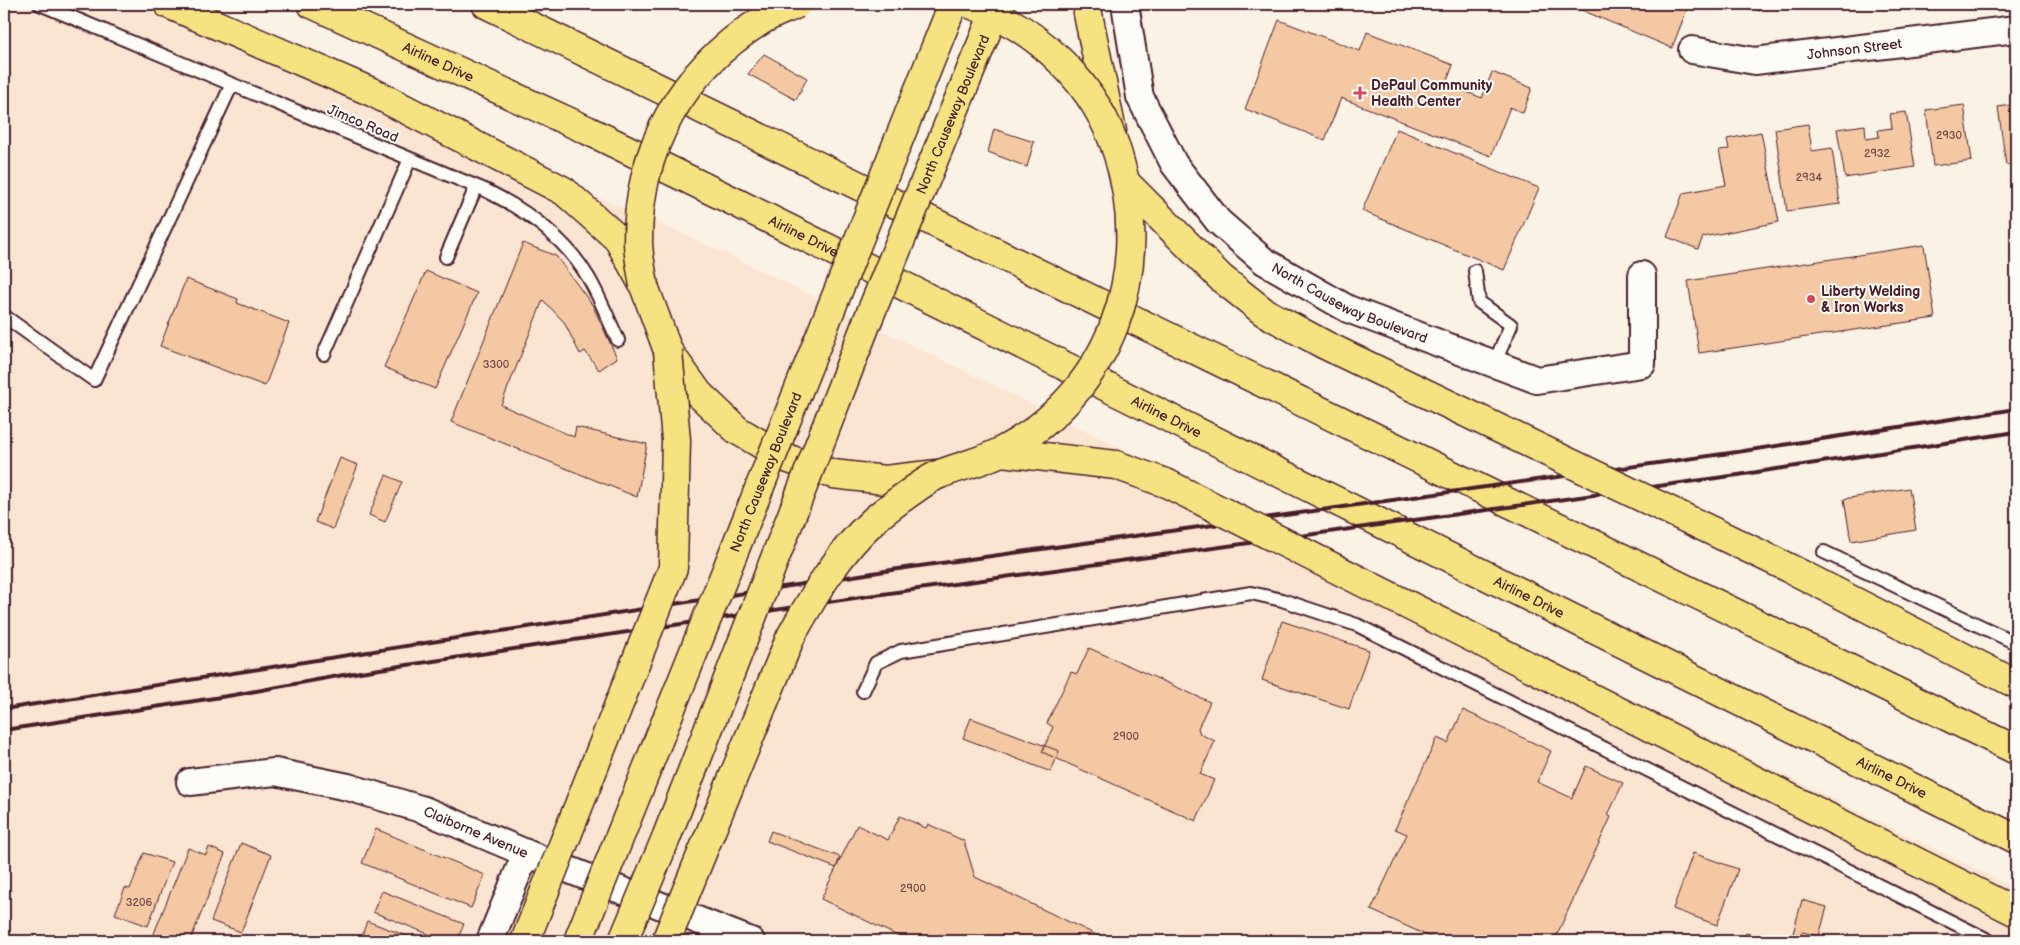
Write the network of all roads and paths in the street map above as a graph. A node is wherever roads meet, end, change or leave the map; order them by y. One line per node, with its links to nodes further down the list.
1 (40, 4): 13 (lane, Jimco Road)
2 (168, 4): 21 (highway)
3 (312, 4): 35 (highway, Airline Drive)
4 (486, 4): 33 (highway)
5 (797, 4): 21 (highway, bridge)
6 (953, 4): 41 (highway, North Causeway Boulevard, bridge)
7 (970, 4): 14 (highway, bridge)
8 (998, 4): 42 (highway, North Causeway Boulevard, bridge)
9 (1088, 4): 14 (highway, bridge)
10 (1125, 4): 26 (street, North Causeway Boulevard)
11 (2016, 29): 12 (street, Johnson Street)
12 (1692, 50)
13 (232, 84): 15 (lane, Jimco Road); 22 (lane)
14 (1114, 142): 16 (highway, bridge)
15 (410, 159): 17 (lane, Jimco Road); 25 (lane)
16 (1127, 184): 27 (highway, bridge); 31 (highway, bridge)
17 (476, 187): 18 (lane); 23 (lane, Jimco Road)
18 (446, 257)
19 (1475, 271): 26 (lane)
20 (1642, 275): 26 (street, North Causeway Boulevard)
21 (644, 286): 24 (highway)
22 (4, 316)
23 (618, 340)
24 (668, 351): 28 (highway, bridge); 40 (highway, bridge)
25 (324, 354)
26 (1494, 364)
27 (1000, 452): 28 (highway, bridge); 37 (highway, bridge)
28 (938, 474): 43 (highway, bridge)
29 (1824, 552): 30 (lane)
30 (2016, 643)
31 (2016, 684)
32 (863, 691): 45 (lane)
33 (2016, 750)
34 (190, 782): 36 (street, Claiborne Avenue)
35 (2016, 839)
36 (526, 853): 38 (street, Claiborne Avenue); 39 (street)
37 (2016, 912)
38 (708, 934): 44 (street, Claiborne Avenue)
39 (490, 941)
40 (525, 941)
41 (578, 941)
42 (623, 941)
43 (666, 941)
44 (751, 941)
45 (1990, 941)

